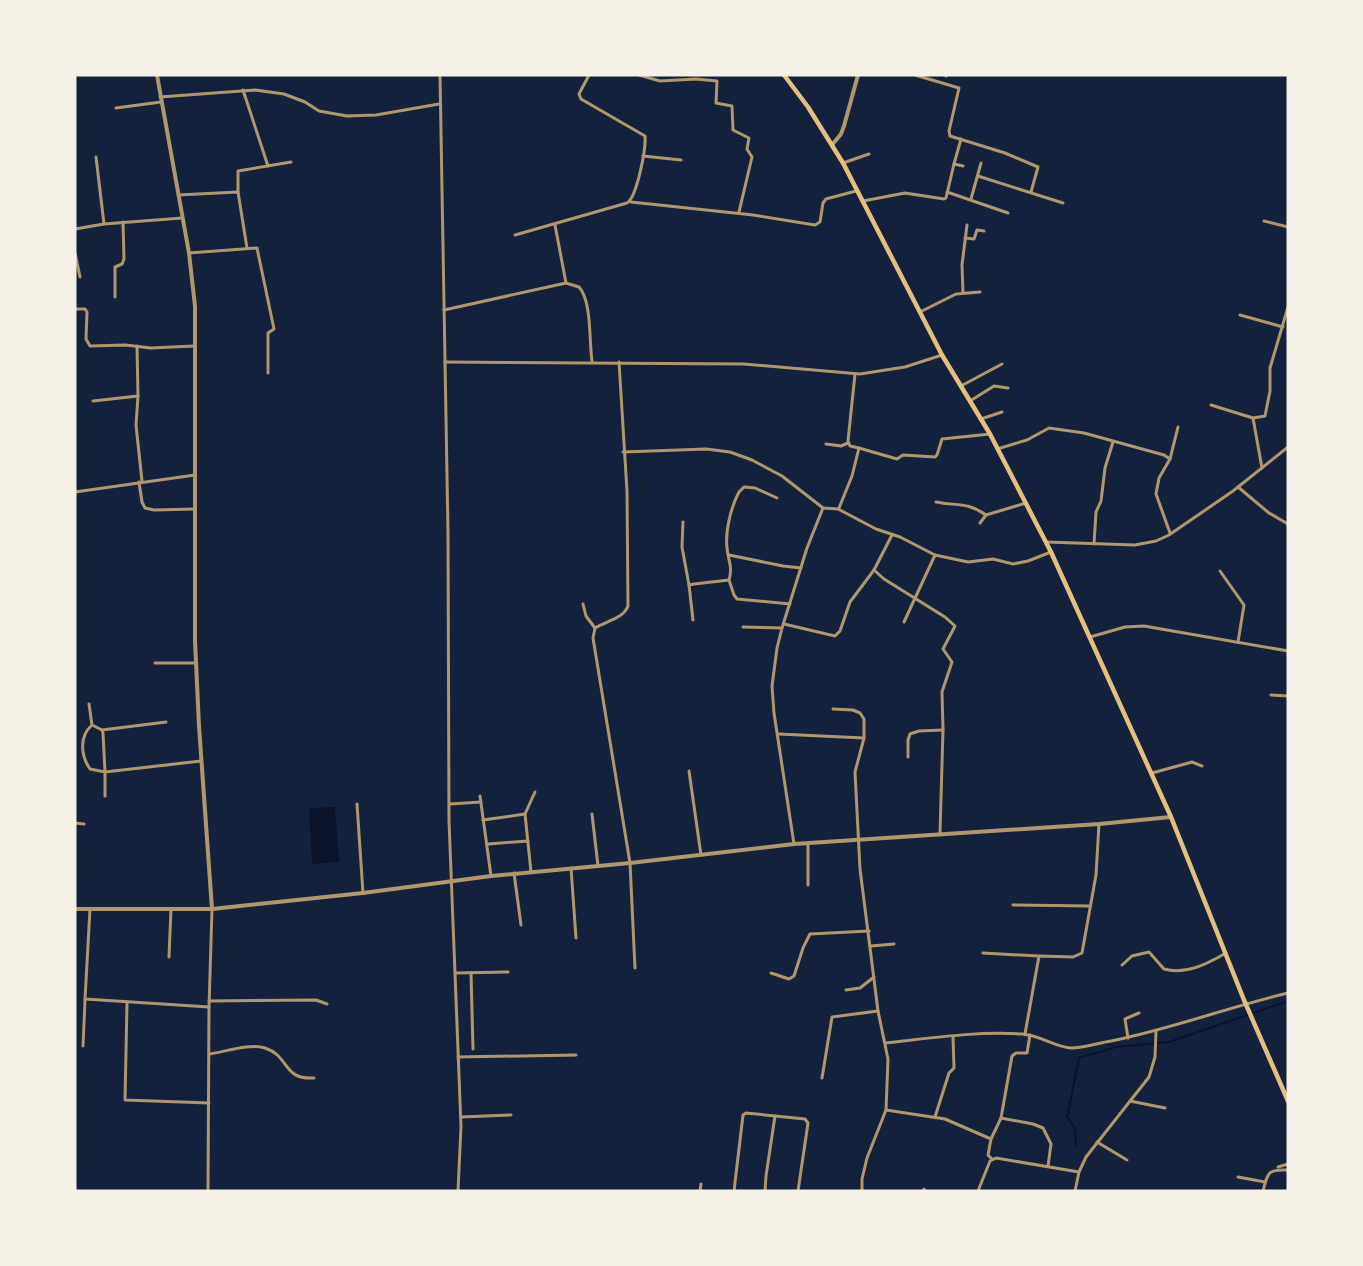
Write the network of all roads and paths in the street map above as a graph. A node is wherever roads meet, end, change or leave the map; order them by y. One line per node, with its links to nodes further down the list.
1 (157, 75): 9 (street)
2 (440, 75): 10 (street)
3 (590, 75): 15 (street)
4 (639, 75): 34 (street)
5 (784, 75): 13 (highway)
6 (858, 75): 13 (street)
7 (915, 75): 12 (street)
8 (243, 90): 9 (street); 10 (street); 22 (street)
9 (161, 99): 11 (street); 29 (street)
10 (439, 104): 57 (street)
11 (116, 108)
12 (961, 139): 21 (street); 28 (street)
13 (832, 145): 20 (highway)
14 (869, 154): 20 (street)
15 (643, 156): 17 (street); 32 (street)
16 (96, 157): 39 (street)
17 (681, 160)
18 (291, 162): 22 (street)
19 (981, 162): 24 (street)
20 (843, 163): 25 (highway)
21 (954, 164): 23 (street); 27 (street)
22 (268, 166): 26 (street)
23 (963, 166)
24 (978, 176): 28 (street); 30 (street)
25 (856, 191): 31 (highway); 34 (street)
26 (238, 192): 29 (street); 47 (street)
27 (947, 192): 30 (street); 31 (street)
28 (1031, 192): 33 (street)
29 (178, 195): 36 (street)
30 (971, 199): 35 (street)
31 (863, 201): 58 (highway)
32 (631, 202): 34 (street); 40 (street)
33 (1063, 203)
34 (739, 213)
35 (1008, 213)
36 (182, 218): 38 (street); 49 (street)
37 (1264, 221): 42 (street)
38 (123, 222): 39 (street); 54 (street)
39 (104, 224): 43 (street)
40 (555, 225): 45 (street); 51 (street)
41 (967, 225): 46 (street)
42 (1288, 226)
43 (75, 229)
44 (984, 231): 46 (street)
45 (515, 235)
46 (966, 238): 53 (street)
47 (247, 248): 49 (street); 68 (street)
48 (75, 253): 50 (street)
49 (189, 253): 62 (street)
50 (80, 277)
51 (566, 283): 57 (street); 65 (street)
52 (980, 292): 53 (street)
53 (963, 293): 58 (street)
54 (115, 297)
55 (1288, 307): 60 (street)
56 (75, 309): 61 (street)
57 (444, 310): 64 (street)
58 (920, 312): 63 (highway)
59 (1240, 315): 60 (street)
60 (1283, 327): 78 (street)
61 (137, 346): 62 (street); 72 (street)
62 (196, 346): 90 (street)
63 (942, 355): 69 (street); 70 (highway)
64 (446, 362): 65 (street); 150 (street)
65 (592, 362): 66 (street)
66 (619, 362): 69 (street); 87 (street)
67 (1002, 364): 70 (street)
68 (268, 373)
69 (855, 374): 82 (street)
70 (961, 386): 74 (highway)
71 (1008, 388): 74 (street)
72 (138, 396): 73 (street); 91 (street)
73 (93, 401)
74 (970, 401): 77 (highway)
75 (1211, 405): 78 (street)
76 (1002, 412): 77 (street)
77 (981, 418): 80 (highway)
78 (1253, 418): 89 (street)
79 (1178, 427): 88 (street)
80 (990, 434): 85 (street); 86 (highway)
81 (1113, 442): 86 (street); 88 (street); 107 (street)
82 (848, 443): 83 (street); 85 (street)
83 (826, 444)
84 (1288, 447): 89 (street)
85 (858, 448): 99 (street)
86 (997, 449): 96 (highway)
87 (623, 452): 97 (street); 123 (street)
88 (1170, 459): 104 (street)
89 (1262, 468): 92 (street)
90 (195, 475): 91 (street); 98 (street)
91 (141, 482): 93 (street); 98 (street)
92 (1238, 487): 103 (street); 104 (street)
93 (75, 492)
94 (777, 498): 109 (street)
95 (936, 502): 100 (street)
96 (1026, 503): 100 (street); 106 (highway)
97 (823, 508): 99 (street); 111 (street)
98 (195, 509): 128 (street)
99 (838, 509): 105 (street)
100 (986, 515): 102 (street)
101 (683, 522): 115 (street)
102 (980, 523)
103 (1288, 524)
104 (1170, 534): 107 (street)
105 (892, 535): 110 (street); 112 (street)
106 (1046, 542): 107 (street); 108 (highway)
107 (1094, 544)
108 (1052, 552): 110 (street); 124 (highway)
109 (728, 555): 111 (street); 114 (street)
110 (936, 555): 116 (street)
111 (801, 568): 118 (street)
112 (874, 570): 116 (street); 121 (street)
113 (1220, 571): 125 (street)
114 (729, 580): 115 (street); 118 (street)
115 (689, 585): 119 (street)
116 (916, 599): 120 (street); 136 (street)
117 (583, 604): 123 (street)
118 (790, 604): 121 (street)
119 (693, 620)
120 (904, 622)
121 (783, 626): 122 (street); 137 (street)
122 (743, 627)
123 (595, 628): 165 (street)
124 (1090, 637): 125 (street); 144 (highway)
125 (1238, 642): 126 (street)
126 (1288, 651)
127 (155, 663): 128 (street)
128 (196, 663): 140 (street)
129 (1271, 695): 130 (street)
130 (1288, 696)
131 (89, 704): 134 (street)
132 (833, 709): 138 (street)
133 (166, 722): 135 (street)
134 (92, 725): 135 (street); 143 (street)
135 (102, 730): 143 (street)
136 (943, 730): 139 (street); 158 (street)
137 (779, 734): 138 (street); 163 (street)
138 (864, 738): 159 (street)
139 (908, 757)
140 (201, 761): 143 (street); 179 (street)
141 (1202, 766): 144 (street)
142 (689, 771): 164 (street)
143 (105, 772): 146 (street)
144 (1152, 773): 153 (highway)
145 (535, 792): 151 (street)
146 (105, 796)
147 (480, 796): 148 (street)
148 (481, 802): 150 (street); 154 (street)
149 (357, 804): 173 (street)
150 (449, 804): 171 (street)
151 (525, 814): 154 (street); 160 (street)
152 (592, 814): 166 (street)
153 (1171, 817): 157 (street); 186 (highway)
154 (483, 820): 162 (street)
155 (75, 823): 156 (street)
156 (84, 824)
157 (1099, 825): 158 (street); 175 (street)
158 (940, 833): 159 (street)
159 (857, 840): 161 (street); 181 (street)
160 (528, 841): 162 (street); 168 (street)
161 (808, 843): 163 (street); 172 (street)
162 (487, 844): 170 (street)
163 (794, 844): 164 (street)
164 (701, 855): 165 (street)
165 (630, 863): 166 (street); 190 (street)
166 (598, 866): 167 (street)
167 (571, 868): 168 (street); 182 (street)
168 (531, 872): 169 (street)
169 (514, 873): 170 (street); 180 (street)
170 (491, 876): 171 (street)
171 (452, 882): 173 (street); 194 (street)
172 (808, 885)
173 (363, 894): 179 (street)
174 (1013, 905): 175 (street)
175 (1090, 906): 187 (street)
176 (75, 909): 177 (street)
177 (90, 909): 178 (street); 198 (street)
178 (171, 909): 179 (street); 188 (street)
179 (212, 909): 199 (street)
180 (521, 926)
181 (869, 931): 184 (street); 193 (street)
182 (576, 938)
183 (894, 944): 184 (street)
184 (871, 946): 195 (street)
185 (983, 953): 187 (street)
186 (1226, 953): 189 (street); 202 (highway)
187 (1039, 956): 207 (street)
188 (169, 957)
189 (1122, 965)
190 (635, 968)
191 (508, 972): 192 (street)
192 (471, 973): 194 (street); 212 (street)
193 (771, 973)
194 (456, 974): 215 (street)
195 (874, 977): 196 (street); 204 (street)
196 (846, 990)
197 (1288, 993): 202 (street)
198 (85, 999): 200 (street); 211 (street)
199 (209, 1001): 201 (street); 203 (street)
200 (126, 1003): 203 (street); 220 (street)
201 (327, 1004)
202 (1247, 1005): 206 (street); 219 (highway)
203 (209, 1007): 213 (street)
204 (878, 1011): 210 (street); 217 (street)
205 (1139, 1013): 209 (street)
206 (1156, 1030): 209 (street); 218 (street)
207 (1027, 1035): 208 (street); 209 (street); 227 (street)
208 (953, 1036): 210 (street); 226 (street)
209 (1128, 1038)
210 (885, 1043): 222 (street)
211 (84, 1046)
212 (473, 1049)
213 (209, 1054): 216 (street); 220 (street)
214 (576, 1055): 215 (street)
215 (458, 1057): 225 (street)
216 (314, 1078)
217 (822, 1078)
218 (1130, 1101): 221 (street); 229 (street)
219 (1288, 1101)
220 (208, 1102): 240 (street)
221 (1165, 1108)
222 (886, 1110): 226 (street); 246 (street)
223 (511, 1115): 225 (street)
224 (775, 1116): 243 (street); 244 (street); 245 (street)
225 (461, 1117): 241 (street)
226 (935, 1118): 228 (street)
227 (1001, 1118): 228 (street); 233 (street)
228 (991, 1139): 230 (street)
229 (1097, 1142): 231 (street); 236 (street)
230 (992, 1160): 233 (street); 247 (street)
231 (1127, 1160)
232 (1288, 1164): 234 (street)
233 (1048, 1166): 236 (street)
234 (1278, 1167)
235 (1288, 1170): 238 (street)
236 (1079, 1172): 248 (street)
237 (1238, 1176): 238 (street)
238 (1265, 1182): 249 (street)
239 (701, 1184): 242 (street)
240 (208, 1191)
241 (458, 1191)
242 (700, 1191)
243 (734, 1191)
244 (765, 1191)
245 (798, 1191)
246 (862, 1191)
247 (978, 1191)
248 (1076, 1191)
249 (1263, 1191)

